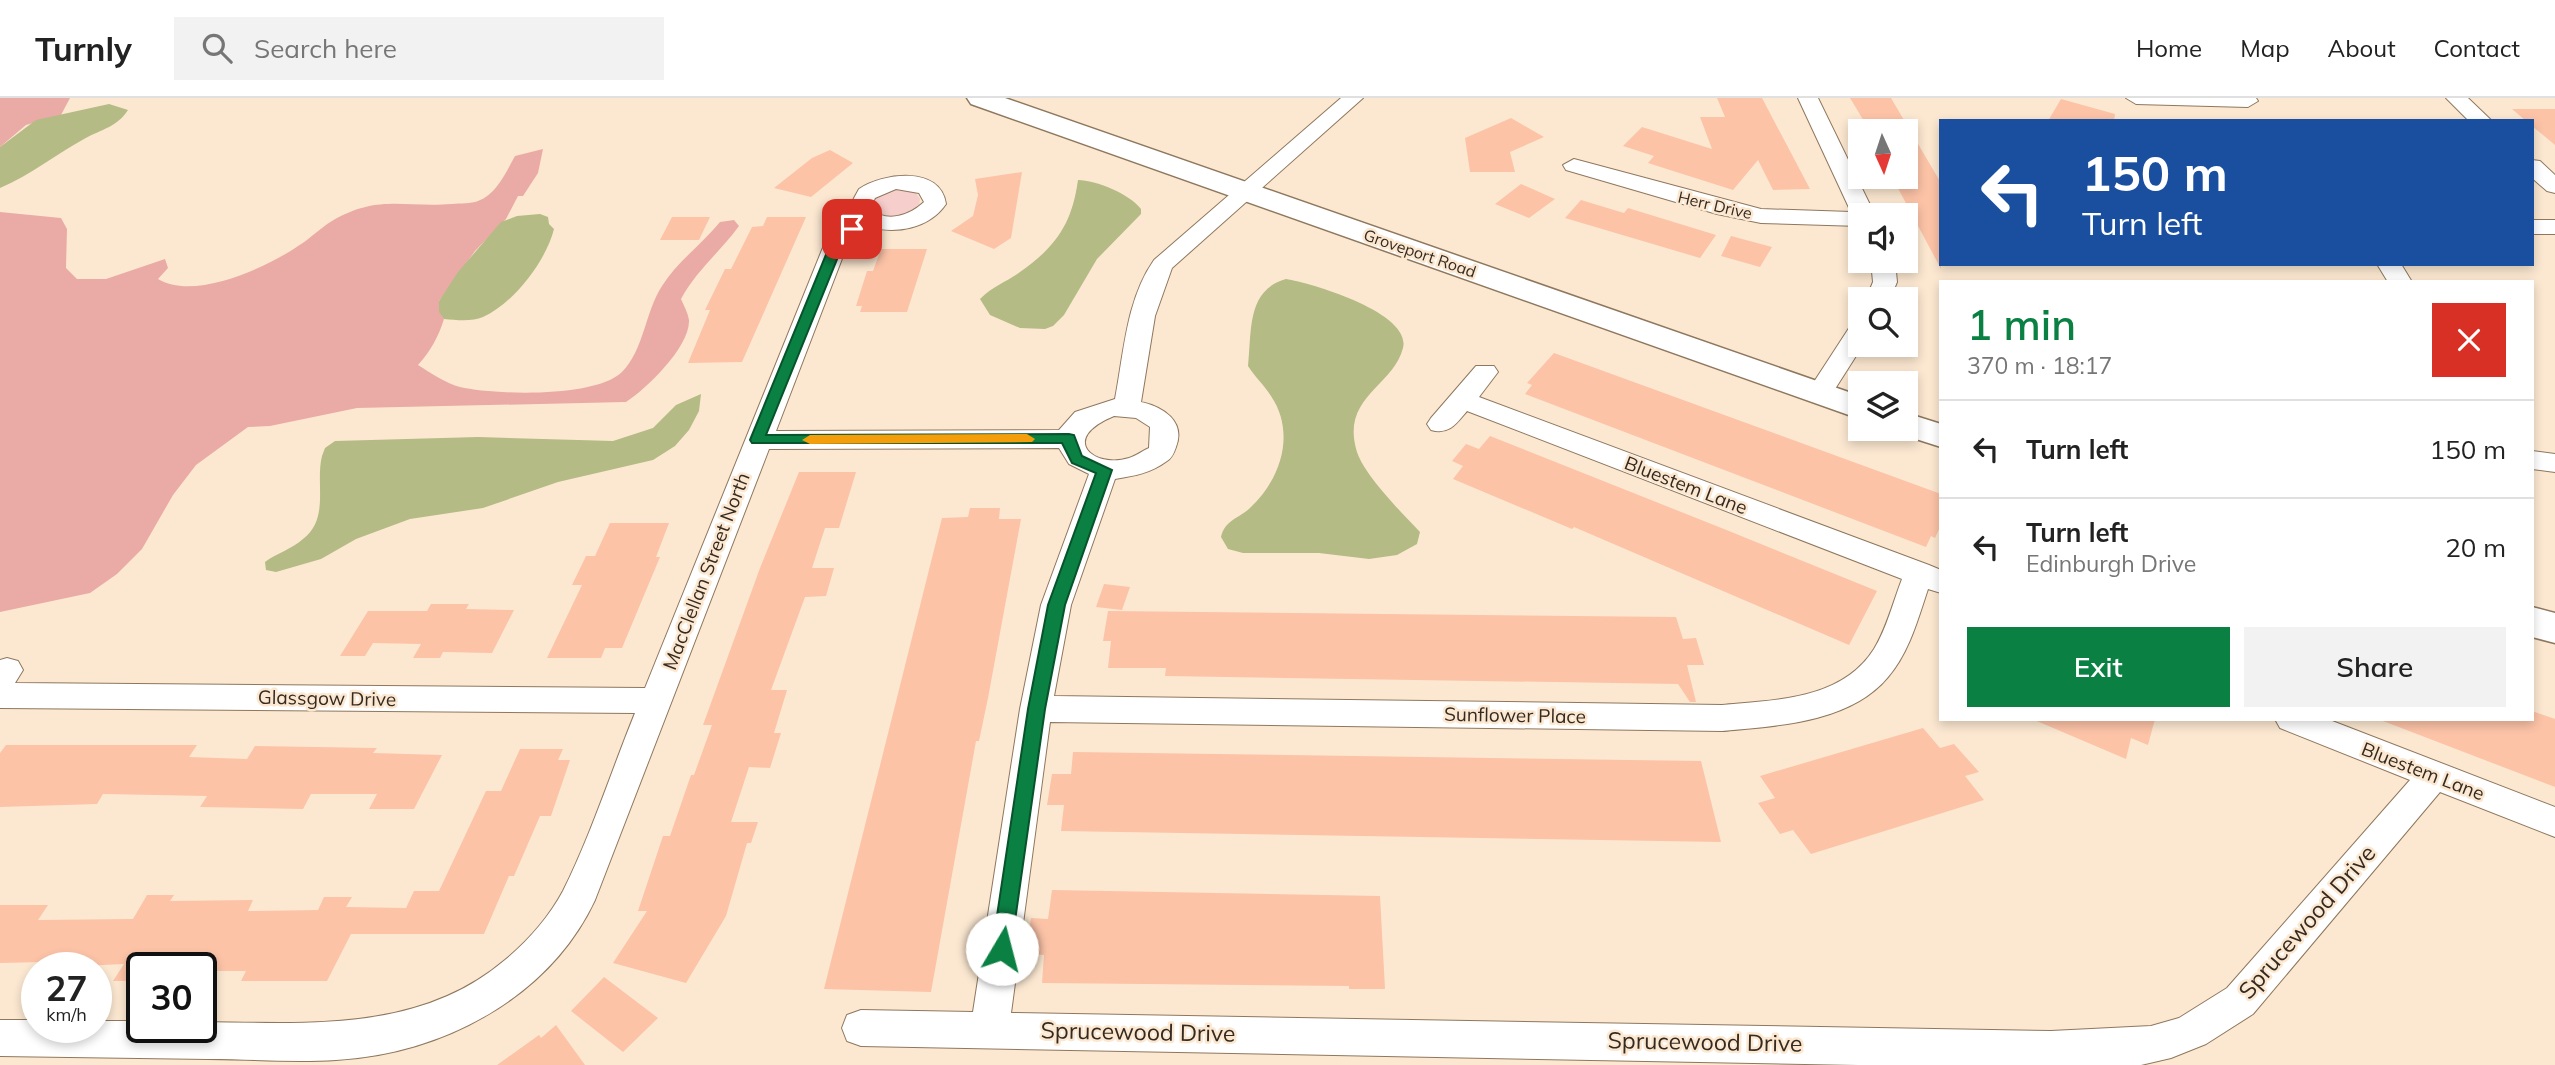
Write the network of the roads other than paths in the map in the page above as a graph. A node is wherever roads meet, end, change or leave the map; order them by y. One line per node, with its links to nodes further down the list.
1 (980, 98): 12 (main road, Groveport Road)
2 (1353, 98): 12 (street)
3 (1808, 98): 13 (street)
4 (2136, 98): 6 (street)
5 (2456, 98): 8 (street)
6 (2246, 100): 7 (street)
7 (2264, 119)
8 (2480, 119)
9 (1574, 164): 14 (street, Herr Drive)
10 (2534, 168): 11 (street)
11 (2555, 186)
12 (1247, 193): 20 (main road, Groveport Road); 23 (street)
13 (1856, 203)
14 (1848, 217)
15 (865, 219): 28 (street, MacClellan Street North)
16 (2534, 227): 17 (street)
17 (2555, 227)
18 (1848, 349): 20 (street)
19 (1485, 372): 21 (street)
20 (1819, 394): 22 (main road, Groveport Road)
21 (1463, 400): 24 (street); 32 (street, Bluestem Lane)
22 (1848, 404)
23 (1127, 407): 27 (street); 31 (street)
24 (1440, 424)
25 (1918, 428): 26 (main road)
26 (1939, 435)
27 (1069, 439): 28 (street); 31 (street)
28 (757, 440): 36 (street, MacClellan Street North)
29 (2534, 460): 30 (street)
30 (2555, 463)
31 (1104, 470): 37 (street)
32 (1930, 578): 37 (street, Sunflower Place)
33 (2534, 623): 34 (main road)
34 (2555, 628)
35 (2, 681): 36 (street, Glassgow Drive)
36 (655, 701): 43 (street)
37 (1037, 709): 42 (street)
38 (2296, 721): 39 (street, Bluestem Lane)
39 (2434, 775): 40 (street, Bluestem Lane); 42 (street, Sprucewood Drive)
40 (2555, 822)
41 (861, 1028): 42 (street, Sprucewood Drive)
42 (990, 1029)
43 (0, 1038)

